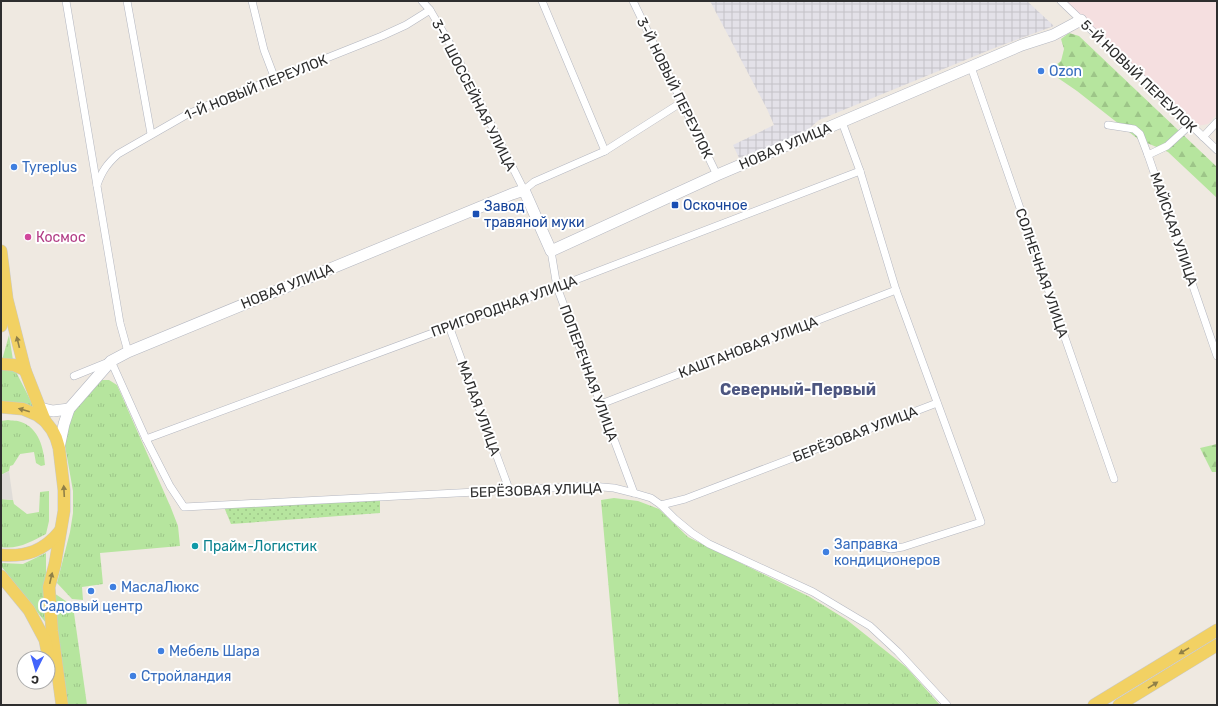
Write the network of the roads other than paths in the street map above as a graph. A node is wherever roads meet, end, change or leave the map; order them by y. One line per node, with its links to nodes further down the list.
1 (66, 1): 24 (street)
2 (127, 1): 17 (street)
3 (252, 1): 11 (street)
4 (422, 1): 8 (street, 3-Я ШОССЕЙНАЯ УЛИЦА)
5 (542, 1): 20 (street)
6 (633, 1): 12 (street, 3-Й НОВЫЙ ПЕРЕУЛОК)
7 (1061, 1): 9 (street, 5-Й НОВЫЙ ПЕРЕУЛОК)
8 (430, 10): 11 (street, 1-Й НОВЫЙ ПЕРЕУЛОК); 25 (street, 3-Я ШОССЕЙНАЯ УЛИЦА)
9 (1081, 20): 10 (street, НОВАЯ УЛИЦА); 16 (street, 5-Й НОВЫЙ ПЕРЕУЛОК)
10 (971, 66): 13 (street, НОВАЯ УЛИЦА); 47 (street, СОЛНЕЧНАЯ УЛИЦА)
11 (276, 79): 17 (street, 1-Й НОВЫЙ ПЕРЕУЛОК)
12 (682, 102): 20 (street, НОВАЯ УЛИЦА); 23 (street, 3-Й НОВЫЙ ПЕРЕУЛОК)
13 (842, 122): 22 (street); 23 (street, НОВАЯ УЛИЦА)
14 (1217, 122): 18 (street)
15 (1108, 125): 21 (street, МАЙСКАЯ УЛИЦА)
16 (1190, 125): 18 (street, 5-Й НОВЫЙ ПЕРЕУЛОК); 21 (street)
17 (151, 134): 24 (street, 1-Й НОВЫЙ ПЕРЕУЛОК)
18 (1203, 137): 19 (street, 5-Й НОВЫЙ ПЕРЕУЛОК)
19 (1217, 150)
20 (605, 151): 25 (street, НОВАЯ УЛИЦА)
21 (1148, 155): 34 (street, МАЙСКАЯ УЛИЦА)
22 (860, 171): 28 (street, ПРИГОРОДНАЯ УЛИЦА); 29 (street)
23 (717, 175): 27 (street, НОВАЯ УЛИЦА)
24 (97, 185): 33 (street)
25 (524, 190): 27 (street); 33 (street, НОВАЯ УЛИЦА)
26 (1, 250): 30 (main road)
27 (551, 251): 28 (street, ПОПЕРЕЧНАЯ УЛИЦА)
28 (557, 287): 32 (street, ПРИГОРОДНАЯ УЛИЦА); 40 (street, ПОПЕРЕЧНАЯ УЛИЦА)
29 (896, 290): 39 (street); 40 (street, КАШТАНОВАЯ УЛИЦА)
30 (7, 299): 31 (main road); 37 (main road, one-way to 30)
31 (1, 326)
32 (450, 326): 45 (street, ПРИГОРОДНАЯ УЛИЦА); 48 (street, МАЛАЯ УЛИЦА)
33 (128, 352): 35 (street, НОВАЯ УЛИЦА)
34 (1217, 356)
35 (111, 361): 38 (street); 43 (street, НОВАЯ УЛИЦА); 45 (street)
36 (1, 364): 37 (main road)
37 (25, 370): 42 (main road)
38 (74, 376)
39 (937, 402): 50 (street, БЕРЁЗОВАЯ УЛИЦА); 52 (street)
40 (601, 404): 49 (street, ПОПЕРЕЧНАЯ УЛИЦА)
41 (1, 407): 44 (main road, one-way to 41)
42 (40, 408): 43 (street); 44 (main road)
43 (69, 409): 46 (street, НОВАЯ УЛИЦА)
44 (45, 421): 46 (main road)
45 (146, 439): 48 (street, БЕРЁЗОВАЯ УЛИЦА)
46 (58, 448): 51 (main road, one-way to 46)
47 (1114, 479)
48 (509, 489): 49 (street, БЕРЁЗОВАЯ УЛИЦА)
49 (634, 493): 50 (street, БЕРЁЗОВАЯ УЛИЦА)
50 (661, 505): 59 (street)
51 (60, 530): 53 (main road); 58 (main road, one-way to 51)
52 (882, 547)
53 (1, 555)
54 (1, 576): 57 (main road)
55 (1217, 630): 60 (main road, one-way to 60)
56 (1217, 645): 61 (main road, one-way to 56)
57 (55, 705)
58 (62, 705)
59 (947, 705)
60 (1094, 705)
61 (1119, 705)

